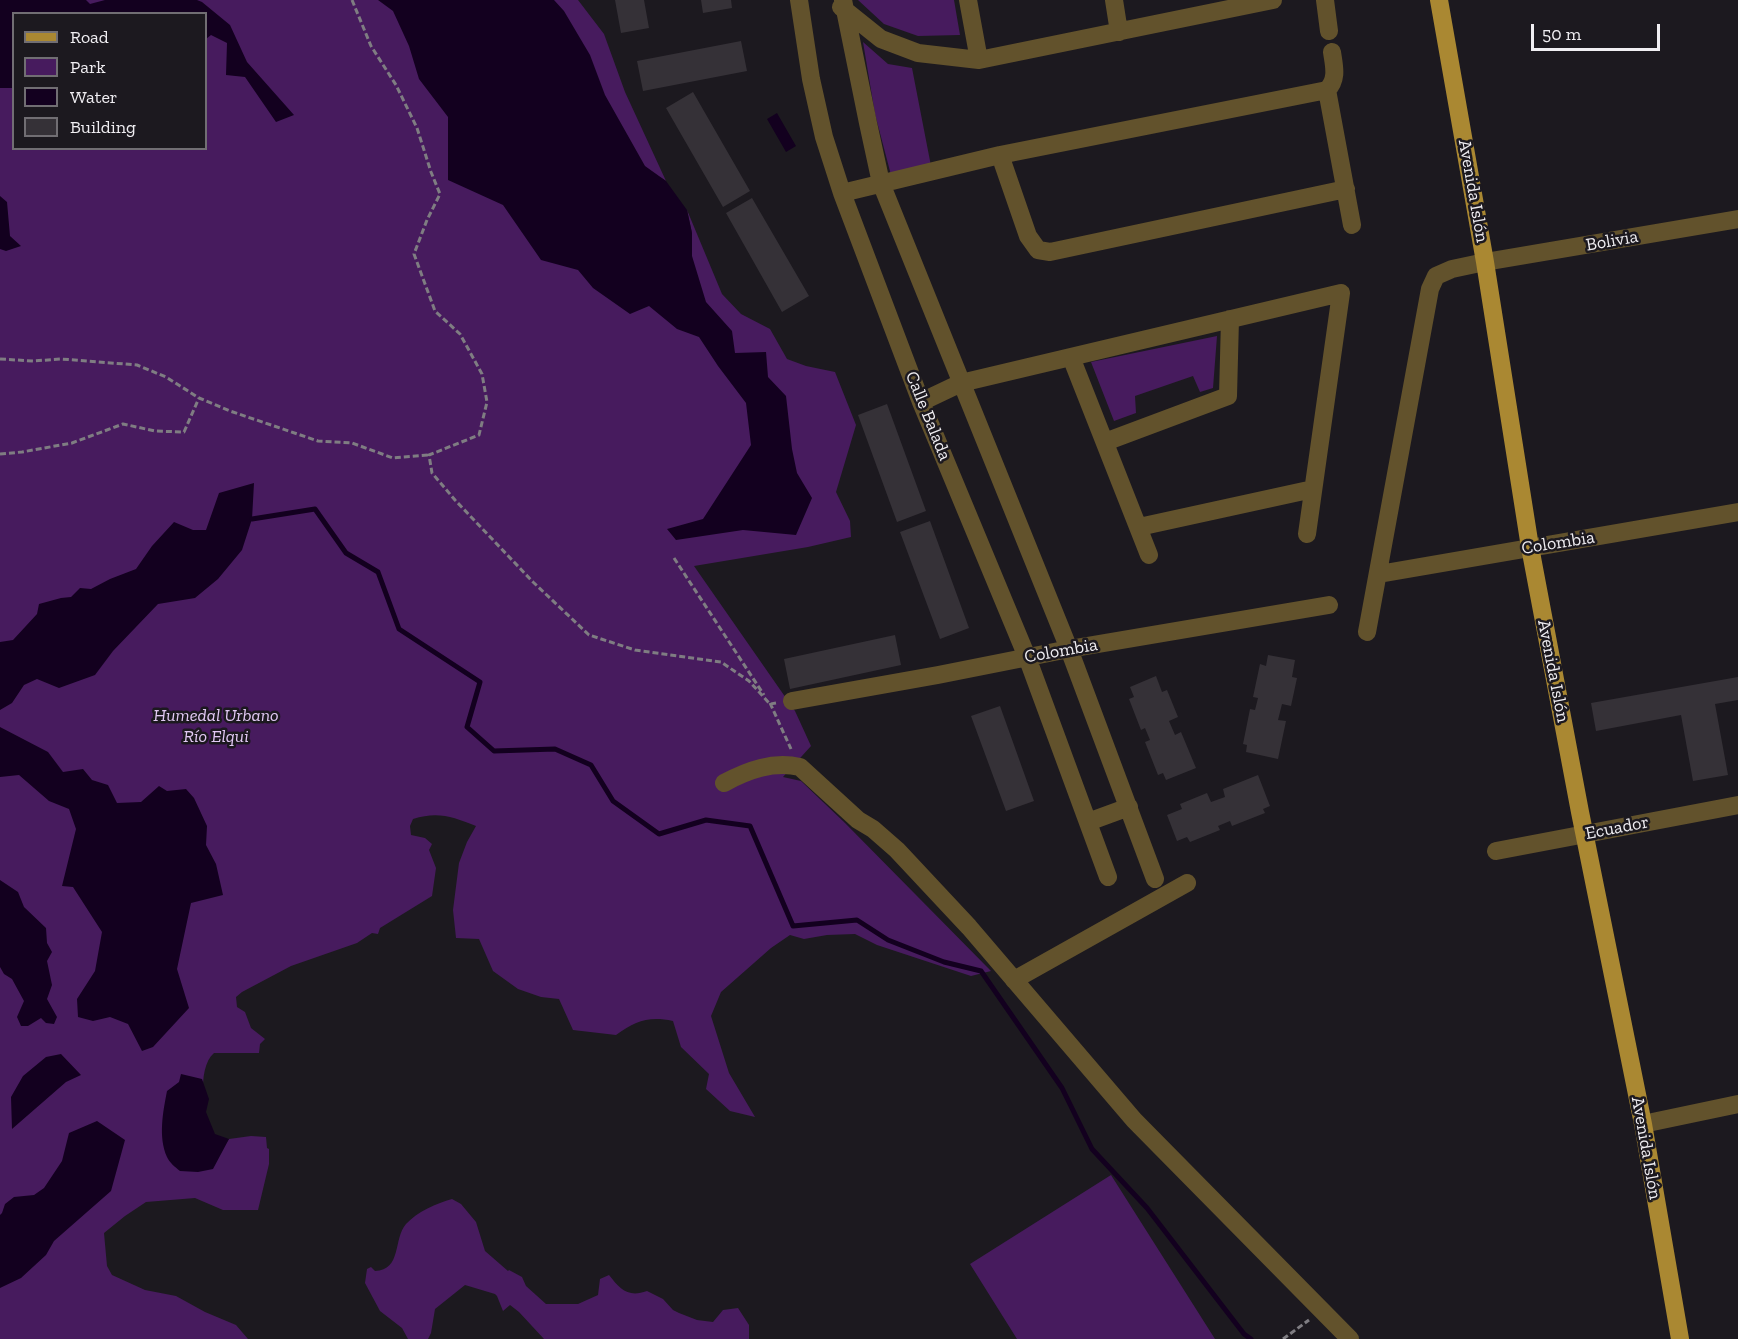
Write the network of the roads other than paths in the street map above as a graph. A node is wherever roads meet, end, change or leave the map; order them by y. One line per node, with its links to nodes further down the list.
1 (799, 0): 17 (street, Calle Balada)
2 (968, 0): 12 (street)
3 (1114, 0): 10 (street)
4 (1273, 0): 8 (street)
5 (1324, 0): 9 (street)
6 (1439, 0): 20 (main road, Avenida Islón)
7 (840, 4): 12 (street); 15 (street)
8 (1217, 6): 10 (street)
9 (1329, 31)
10 (1119, 32): 12 (street)
11 (1332, 52): 13 (street)
12 (979, 60)
13 (1327, 90): 14 (street); 16 (street)
14 (1000, 155): 15 (street); 16 (street)
15 (881, 183): 17 (street); 23 (street)
16 (1346, 189): 19 (street)
17 (842, 193): 24 (street, Calle Balada)
18 (1738, 219): 20 (street, Bolivia)
19 (1352, 225)
20 (1485, 262): 30 (main road, Avenida Islón); 32 (street, Bolivia)
21 (1230, 319): 22 (street); 25 (street); 26 (street)
22 (1071, 357): 23 (street); 25 (street)
23 (961, 383): 24 (street); 35 (street)
24 (921, 402): 36 (street, Calle Balada)
25 (1105, 442): 28 (street)
26 (1314, 489): 28 (street); 29 (street)
27 (1738, 512): 30 (street, Colombia)
28 (1138, 527): 31 (street)
29 (1307, 534)
30 (1530, 547): 32 (street, Colombia); 42 (main road, Avenida Islón)
31 (1149, 555)
32 (1379, 574): 34 (street, Bolivia)
33 (1329, 605): 35 (street, Colombia)
34 (1367, 632)
35 (1069, 649): 36 (street, Colombia); 40 (street)
36 (1027, 657): 37 (street, Colombia); 41 (street, Calle Balada)
37 (792, 701)
38 (724, 783): 47 (street)
39 (1738, 805): 42 (street, Ecuador)
40 (1129, 807): 41 (street); 45 (street)
41 (1088, 822): 44 (street, Calle Balada)
42 (1584, 834): 43 (street, Ecuador); 49 (main road, Avenida Islón)
43 (1496, 852)
44 (1108, 877)
45 (1155, 879)
46 (1187, 883): 47 (street)
47 (1014, 980): 50 (street)
48 (1738, 1104): 49 (street)
49 (1643, 1124): 51 (main road, Avenida Islón)
50 (1350, 1339)
51 (1680, 1339)

